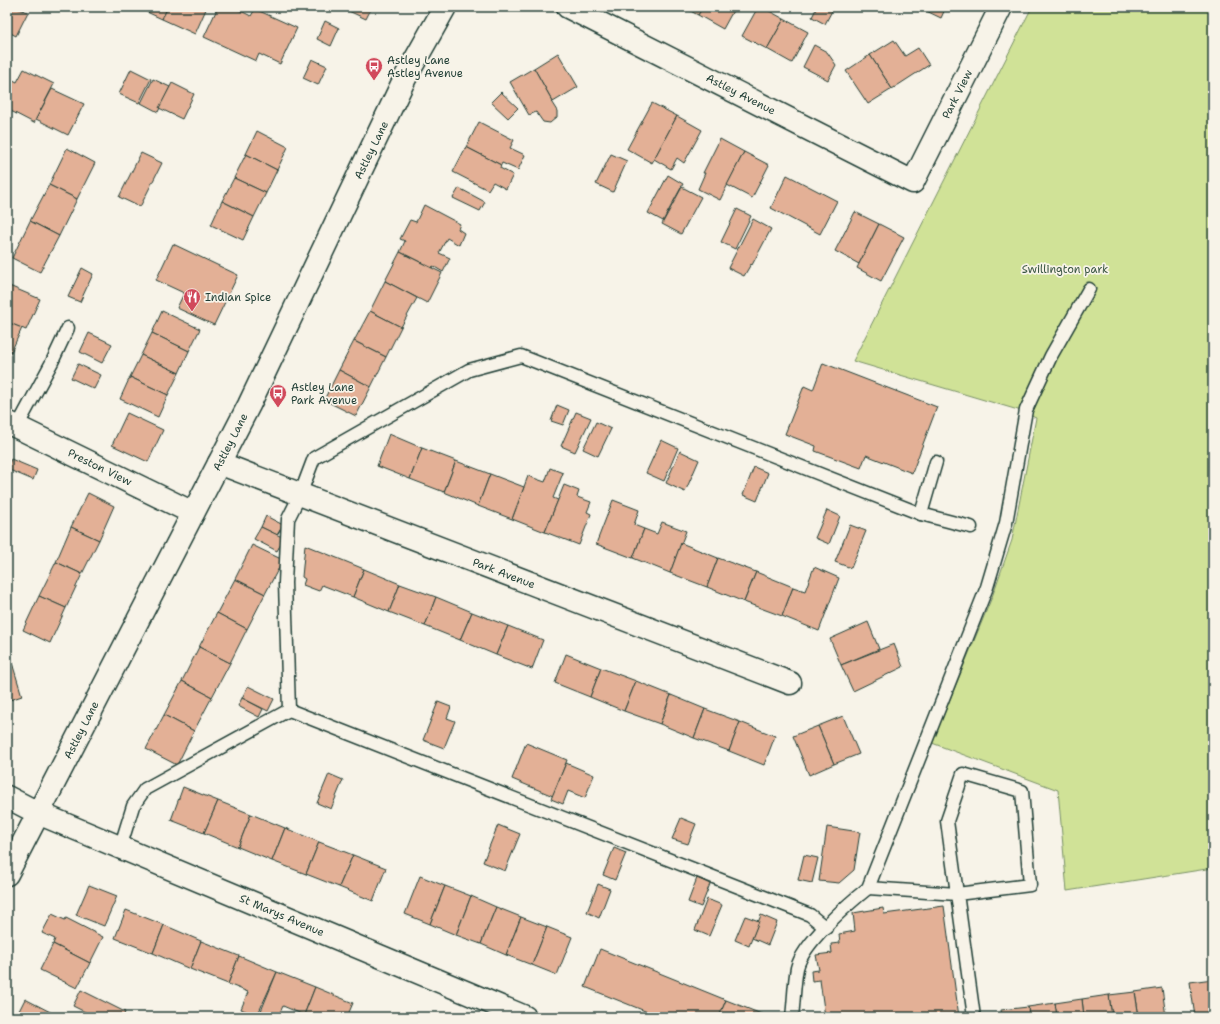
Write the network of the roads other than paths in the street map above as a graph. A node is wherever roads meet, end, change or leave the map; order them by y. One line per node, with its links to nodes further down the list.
1 (445, 7): 9 (street, Astley Lane)
2 (568, 7): 4 (street, Astley Avenue)
3 (1001, 7): 4 (street, Park View)
4 (913, 182)
5 (1089, 289): 20 (lane)
6 (68, 328): 7 (lane)
7 (12, 424): 11 (street, Preston View)
8 (936, 462): 12 (lane)
9 (219, 463): 10 (street, Park Avenue); 11 (street, Astley Lane)
10 (300, 495): 12 (lane); 14 (street, Park Avenue); 15 (lane)
11 (193, 513): 17 (street, Astley Lane)
12 (921, 514): 13 (lane)
13 (971, 527)
14 (790, 683)
15 (289, 710): 18 (lane); 22 (lane)
16 (7, 797): 17 (street, St Marys Avenue)
17 (38, 813): 18 (street, St Marys Avenue); 19 (street, Astley Lane)
18 (120, 848): 23 (street, St Marys Avenue)
19 (7, 874)
20 (868, 888): 21 (lane); 22 (lane)
21 (958, 894): 21 (lane); 25 (lane)
22 (826, 928): 24 (lane)
23 (525, 1017)
24 (792, 1017)
25 (974, 1017)

